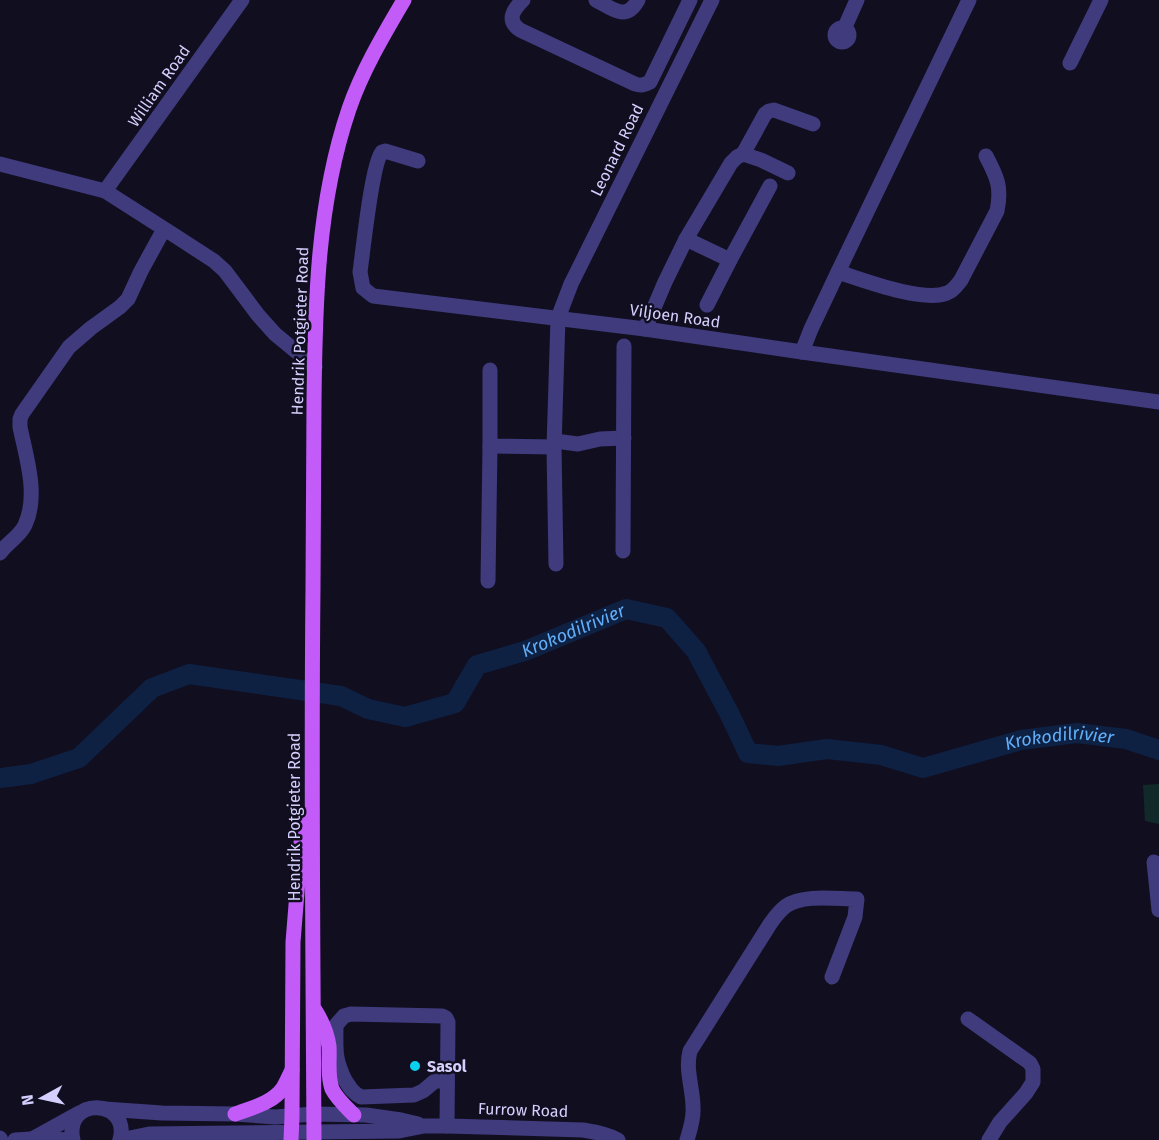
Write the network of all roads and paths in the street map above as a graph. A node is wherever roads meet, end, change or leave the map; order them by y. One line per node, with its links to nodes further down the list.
1 (242, 0): 20 (street, William Road)
2 (404, 0): 30 (main road, Hendrik Potgieter Road)
3 (523, 0): 6 (street)
4 (596, 0): 5 (street)
5 (638, 0)
6 (690, 0)
7 (712, 0): 26 (street, Leonard Road)
8 (857, 0): 11 (street)
9 (969, 0): 24 (street)
10 (1101, 0): 12 (street)
11 (844, 29)
12 (1070, 63)
13 (813, 124): 14 (street)
14 (743, 154): 18 (street); 22 (street)
15 (986, 156): 24 (street)
16 (417, 160): 26 (street, Viljoen Road)
17 (0, 164): 20 (street)
18 (788, 173)
19 (770, 186): 23 (street)
20 (105, 191): 21 (street)
21 (164, 229): 30 (street); 37 (street)
22 (686, 239): 23 (street); 27 (street)
23 (730, 260): 25 (street)
24 (838, 272): 29 (street)
25 (706, 305)
26 (558, 318): 27 (street, Viljoen Road); 34 (street, Leonard Road)
27 (645, 329): 29 (street, Viljoen Road)
28 (624, 346): 33 (street)
29 (802, 352): 32 (street, Viljoen Road)
30 (315, 367): 40 (main road, Hendrik Potgieter Road)
31 (490, 370): 35 (street)
32 (1159, 402)
33 (624, 438): 34 (street); 36 (street)
34 (555, 444): 35 (street); 38 (street, Leonard Road)
35 (490, 446): 39 (street)
36 (623, 551)
37 (0, 553)
38 (556, 564)
39 (488, 581)
40 (311, 720): 44 (main road, Hendrik Potgieter Road); 46 (main road, Hendrik Potgieter Road)
41 (1154, 862): 42 (street)
42 (1159, 910)
43 (832, 976): 63 (street)
44 (313, 1008): 51 (main road, Hendrik Potgieter Road); 52 (main road)
45 (968, 1019): 64 (street)
46 (293, 1069): 50 (main road); 55 (main road, Hendrik Potgieter Road)
47 (447, 1081): 47 (street); 54 (street)
48 (105, 1108): 49 (street); 50 (street); 61 (street)
49 (81, 1112): 57 (street); 60 (street)
50 (235, 1114): 55 (street)
51 (314, 1114): 52 (street, Furrow Road); 55 (street, Furrow Road); 56 (main road, Hendrik Potgieter Road)
52 (354, 1115): 53 (street, Furrow Road)
53 (424, 1126): 54 (street, Furrow Road); 56 (street, Furrow Road)
54 (447, 1126): 62 (street, Furrow Road)
55 (291, 1130): 56 (street, Furrow Road); 61 (street)
56 (314, 1136)
57 (32, 1139): 58 (street); 59 (street)
58 (15, 1140)
59 (66, 1140)
60 (73, 1140)
61 (120, 1140)
62 (618, 1140)
63 (687, 1140)
64 (989, 1140)

